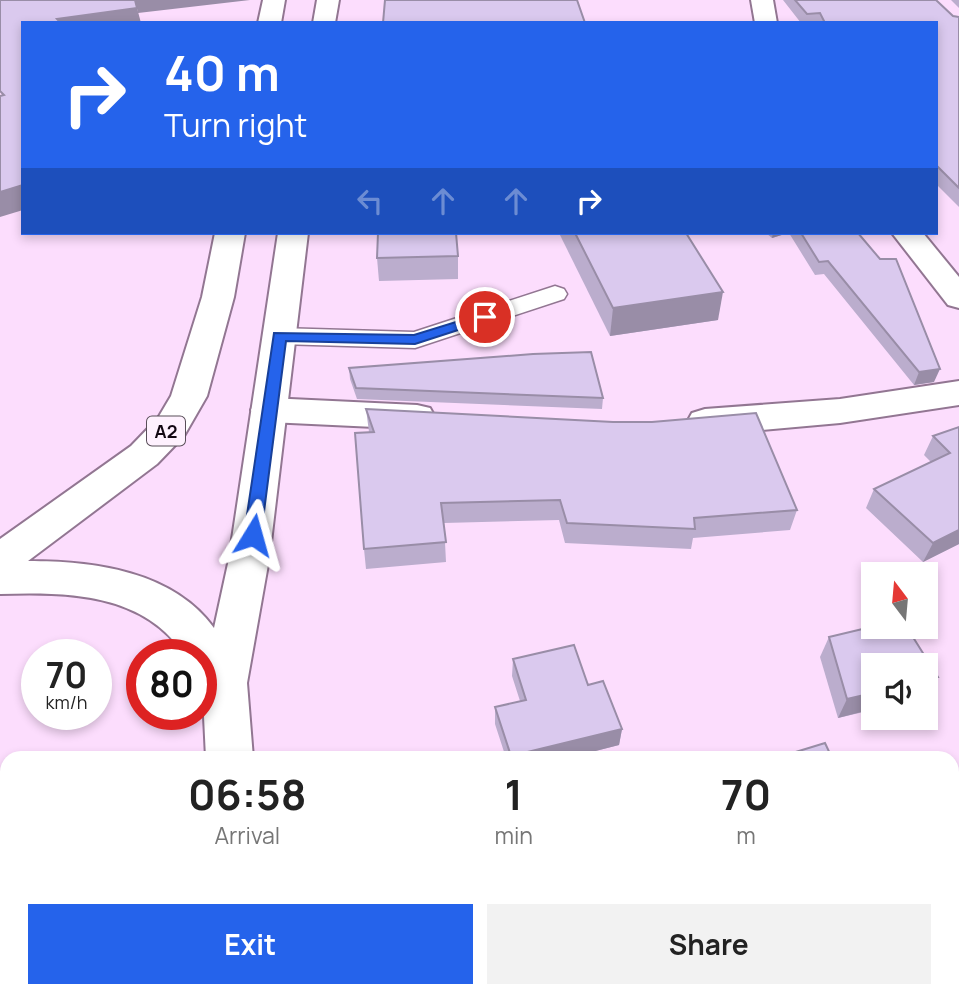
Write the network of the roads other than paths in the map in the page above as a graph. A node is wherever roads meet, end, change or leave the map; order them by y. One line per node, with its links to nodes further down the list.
1 (274, 0): 4 (main road)
2 (328, 0): 5 (main road)
3 (762, 0): 6 (main road)
4 (269, 21)
5 (324, 21)
6 (766, 21)
7 (230, 235): 17 (main road, A2)
8 (293, 235): 12 (main road)
9 (909, 235): 11 (main road)
10 (555, 294): 12 (lane)
11 (959, 298)
12 (279, 336): 14 (main road)
13 (959, 393): 16 (main road)
14 (269, 410): 15 (main road); 19 (main road)
15 (445, 418)
16 (675, 425)
17 (0, 561)
18 (0, 578): 19 (main road)
19 (225, 683): 20 (main road)
20 (230, 751)

